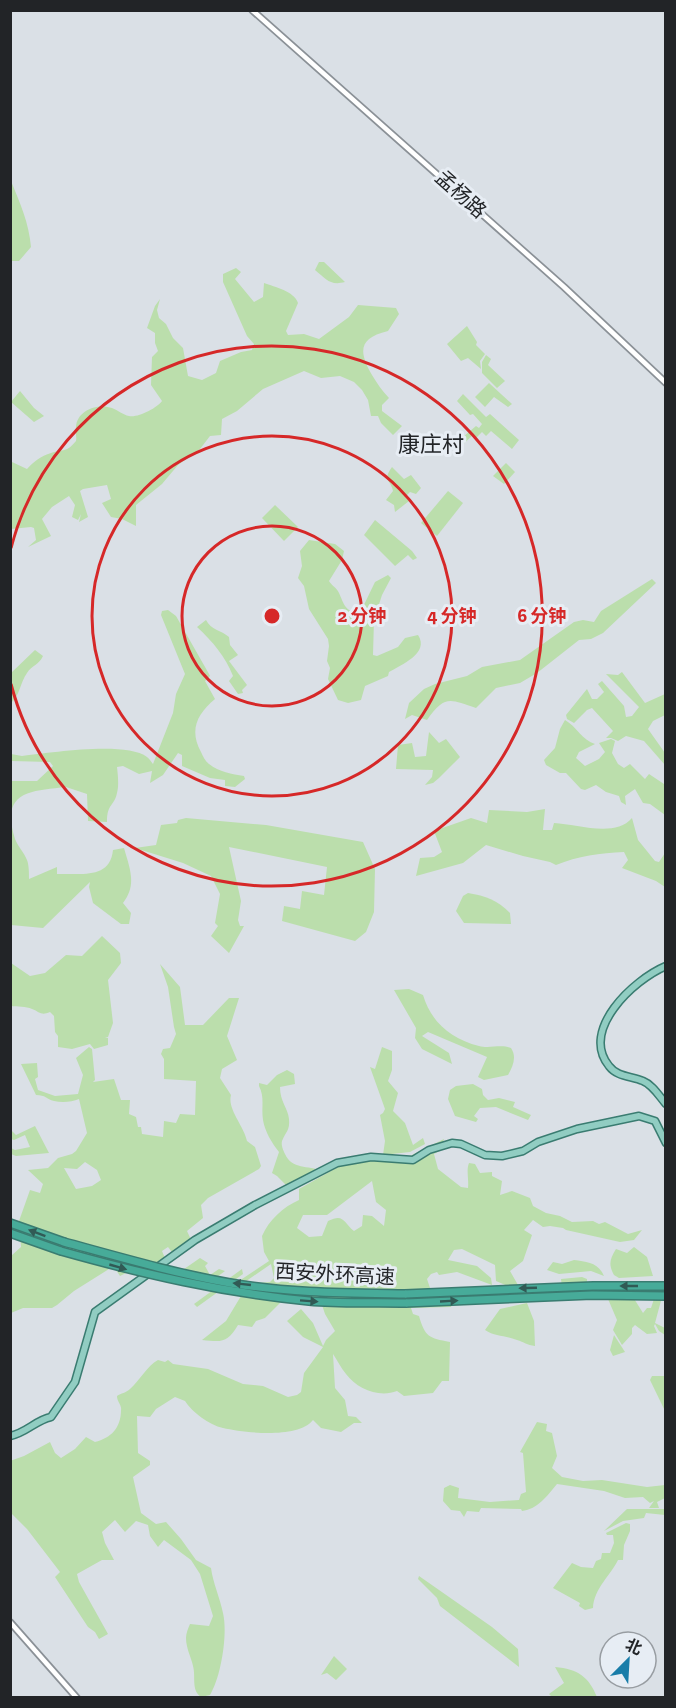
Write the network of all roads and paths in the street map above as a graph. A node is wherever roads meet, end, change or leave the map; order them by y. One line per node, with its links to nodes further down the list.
1 (252, 10): 2 (street, 孟杨路)
2 (666, 383)
3 (666, 966): 4 (main road)
4 (666, 1104)
5 (666, 1143): 10 (main road)
6 (10, 1223): 8 (highway, 西安外环高速, one-way to 6, bridge)
7 (10, 1233): 9 (highway, 西安外环高速, one-way to 9, bridge)
8 (666, 1286)
9 (666, 1296)
10 (10, 1436)
11 (10, 1622): 12 (street)
12 (77, 1698)

